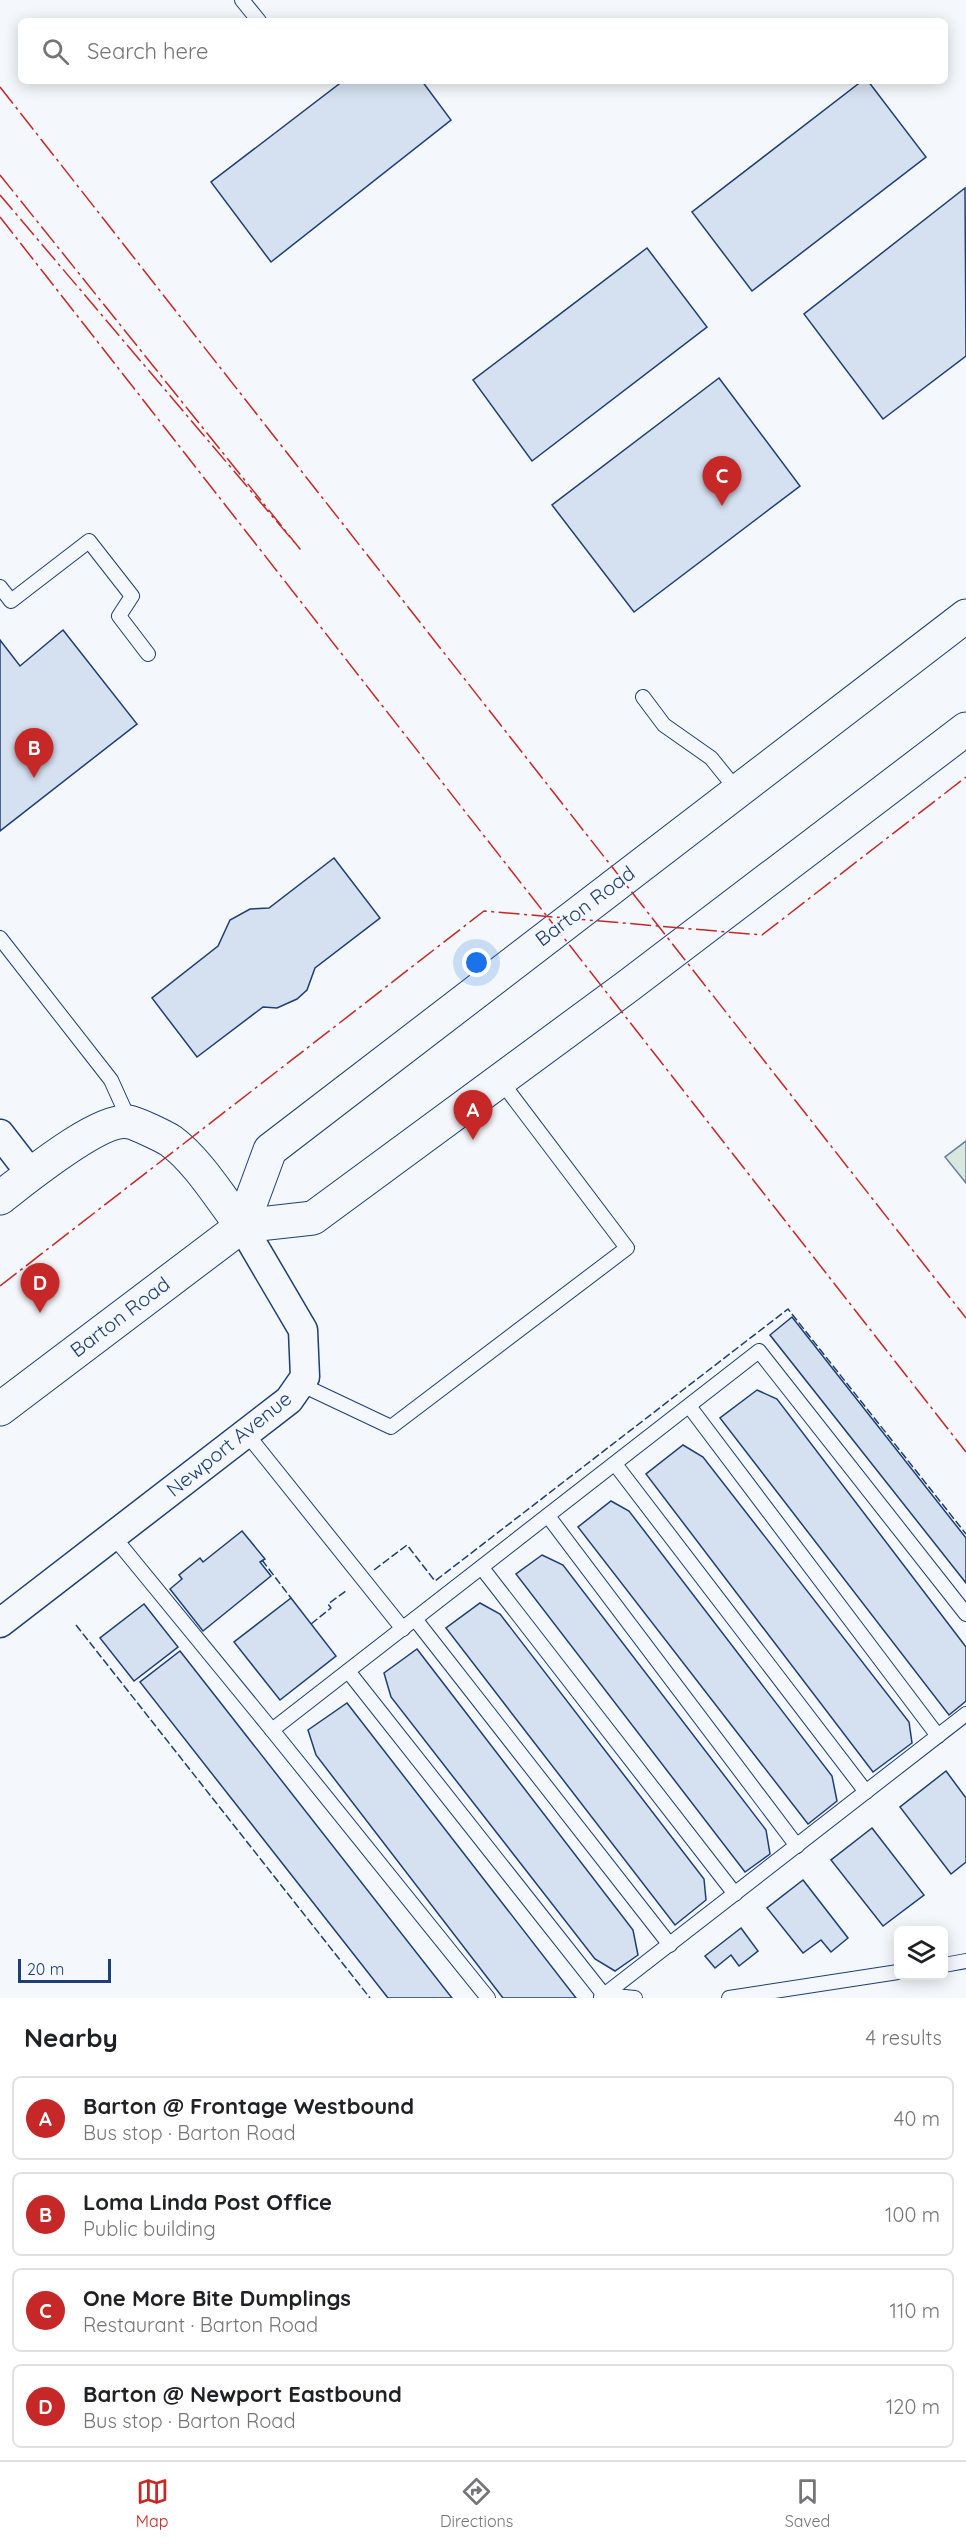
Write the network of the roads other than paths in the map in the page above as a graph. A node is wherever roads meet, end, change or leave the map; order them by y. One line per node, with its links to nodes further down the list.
1 (242, 0): 2 (lane)
2 (257, 18)
3 (0, 587): 5 (lane)
4 (966, 616): 8 (main road, Barton Road)
5 (148, 654)
6 (643, 697): 8 (lane)
7 (966, 729): 10 (main road)
8 (737, 790): 15 (main road, Barton Road)
9 (0, 938): 11 (lane)
10 (500, 1080): 15 (main road); 16 (lane)
11 (130, 1122): 13 (main road); 15 (main road, Newport Avenue)
12 (0, 1134): 13 (street)
13 (32, 1174): 14 (main road)
14 (0, 1197)
15 (242, 1226): 16 (street, Newport Avenue); 18 (main road, Barton Road)
16 (300, 1384): 19 (street, Newport Avenue)
17 (689, 1406): 20 (lane); 24 (lane); 31 (lane)
18 (0, 1409)
19 (246, 1433): 22 (street, Newport Avenue); 27 (lane)
20 (615, 1464): 21 (lane); 32 (lane)
21 (548, 1516): 23 (lane); 33 (lane)
22 (113, 1536): 26 (street, Newport Avenue); 30 (lane)
23 (482, 1568): 25 (lane); 34 (lane)
24 (966, 1614)
25 (415, 1619): 27 (lane); 35 (lane)
26 (0, 1623)
27 (403, 1629): 28 (lane)
28 (348, 1671): 30 (lane); 39 (lane)
29 (966, 1714): 31 (lane)
30 (272, 1730): 40 (lane)
31 (938, 1736): 32 (lane)
32 (866, 1792): 33 (lane)
33 (797, 1846): 34 (lane)
34 (735, 1894): 35 (lane)
35 (670, 1945): 39 (lane)
36 (966, 1961): 37 (lane)
37 (948, 1964)
38 (894, 1973): 42 (lane)
39 (602, 1996): 41 (lane)
40 (488, 1998)
41 (635, 1998)
42 (729, 1998)

